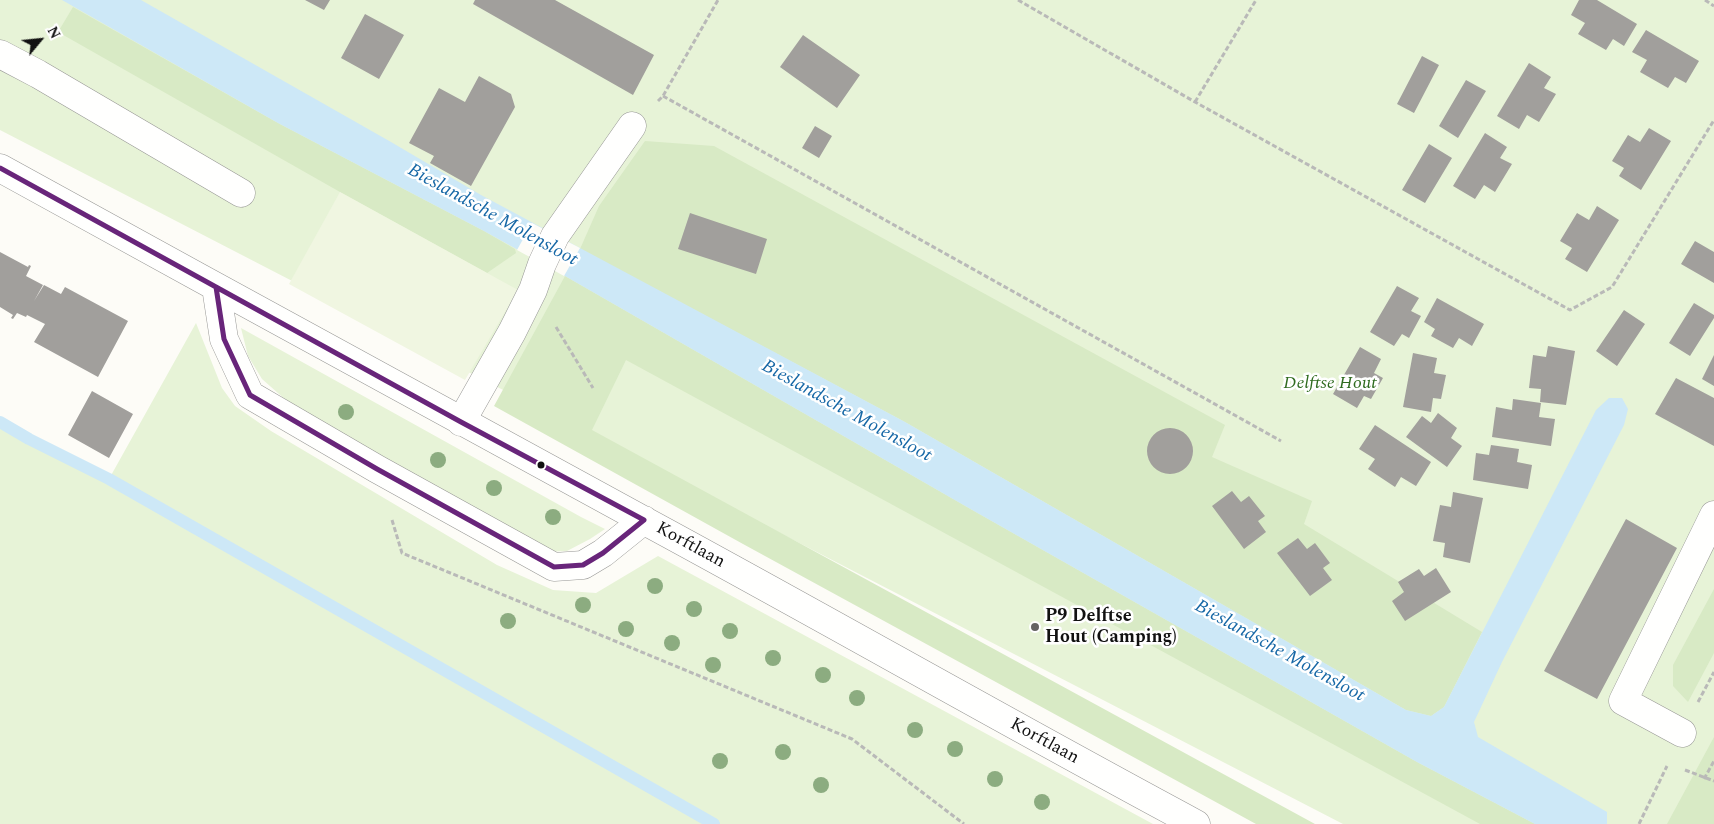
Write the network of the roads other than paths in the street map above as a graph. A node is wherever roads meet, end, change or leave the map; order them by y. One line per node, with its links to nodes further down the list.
1 (0, 54): 4 (street)
2 (632, 126): 6 (street)
3 (0, 168): 5 (street, Korftlaan)
4 (241, 193)
5 (216, 287): 6 (street, Korftlaan); 8 (street)
6 (461, 422): 8 (street, Korftlaan)
7 (1714, 515): 9 (street)
8 (644, 520): 10 (street, Korftlaan)
9 (1682, 733)
10 (1196, 824)

